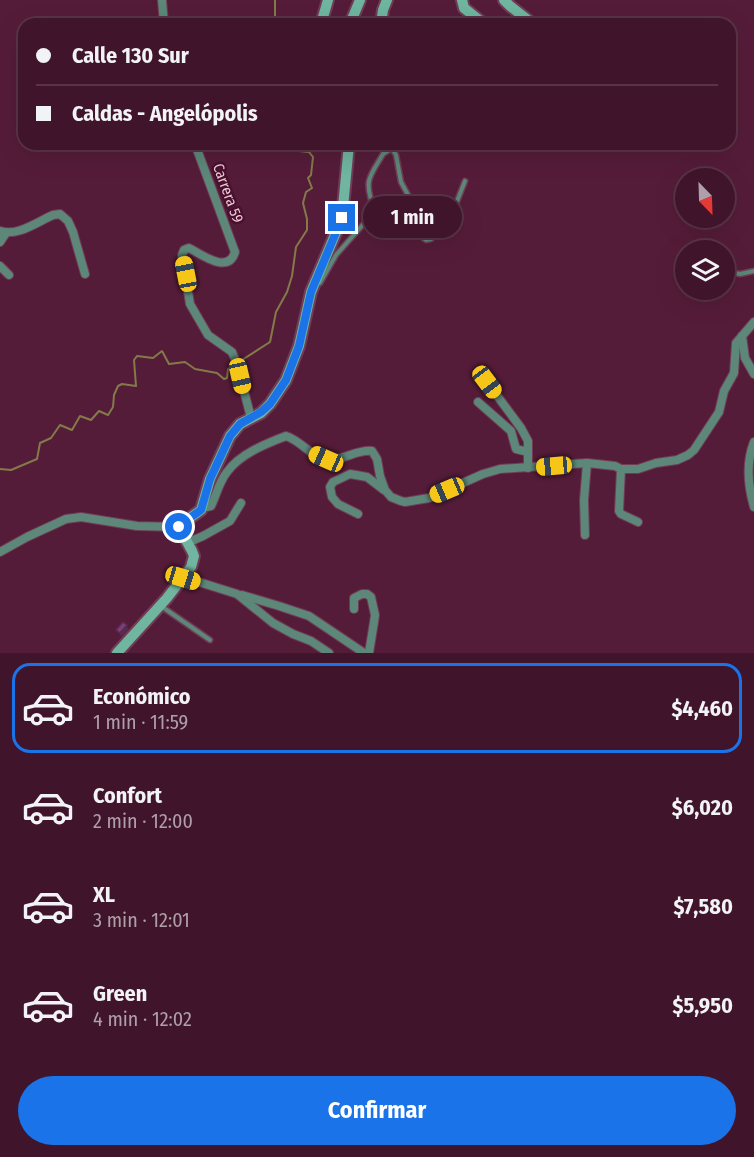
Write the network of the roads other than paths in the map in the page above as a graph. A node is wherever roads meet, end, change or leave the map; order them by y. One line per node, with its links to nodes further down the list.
1 (162, 0): 7 (street)
2 (328, 0): 8 (street)
3 (360, 0): 9 (street)
4 (387, 0): 10 (street)
5 (462, 0): 11 (street)
6 (504, 0): 12 (street)
7 (164, 18)
8 (323, 18)
9 (352, 18)
10 (382, 18)
11 (476, 18)
12 (526, 18)
13 (197, 150): 29 (street, Carrera 59)
14 (348, 150): 23 (street)
15 (465, 181): 23 (lane)
16 (3, 232): 17 (street); 21 (street)
17 (0, 242)
18 (0, 266): 22 (street)
19 (754, 271): 20 (lane)
20 (735, 273)
21 (85, 274)
22 (9, 275)
23 (311, 292): 29 (street)
24 (754, 322): 25 (street)
25 (742, 336): 26 (street); 34 (street)
26 (754, 374)
27 (487, 382): 31 (street)
28 (478, 402): 31 (street)
29 (251, 418): 37 (street)
30 (754, 442): 38 (street)
31 (528, 452): 33 (street)
32 (587, 463): 33 (street); 34 (street); 42 (street)
33 (528, 468): 35 (street)
34 (621, 469): 40 (street)
35 (385, 490): 37 (street); 39 (street)
36 (242, 503): 43 (street)
37 (203, 504): 41 (street)
38 (754, 507)
39 (358, 514)
40 (638, 522)
41 (179, 527): 43 (street); 44 (street)
42 (585, 535)
43 (187, 543): 45 (street)
44 (0, 552)
45 (183, 578): 46 (street); 47 (street)
46 (237, 594): 51 (street); 52 (street)
47 (160, 606): 49 (lane); 50 (street)
48 (354, 609): 53 (street)
49 (210, 640)
50 (117, 653)
51 (329, 653)
52 (364, 653)
53 (369, 653)

